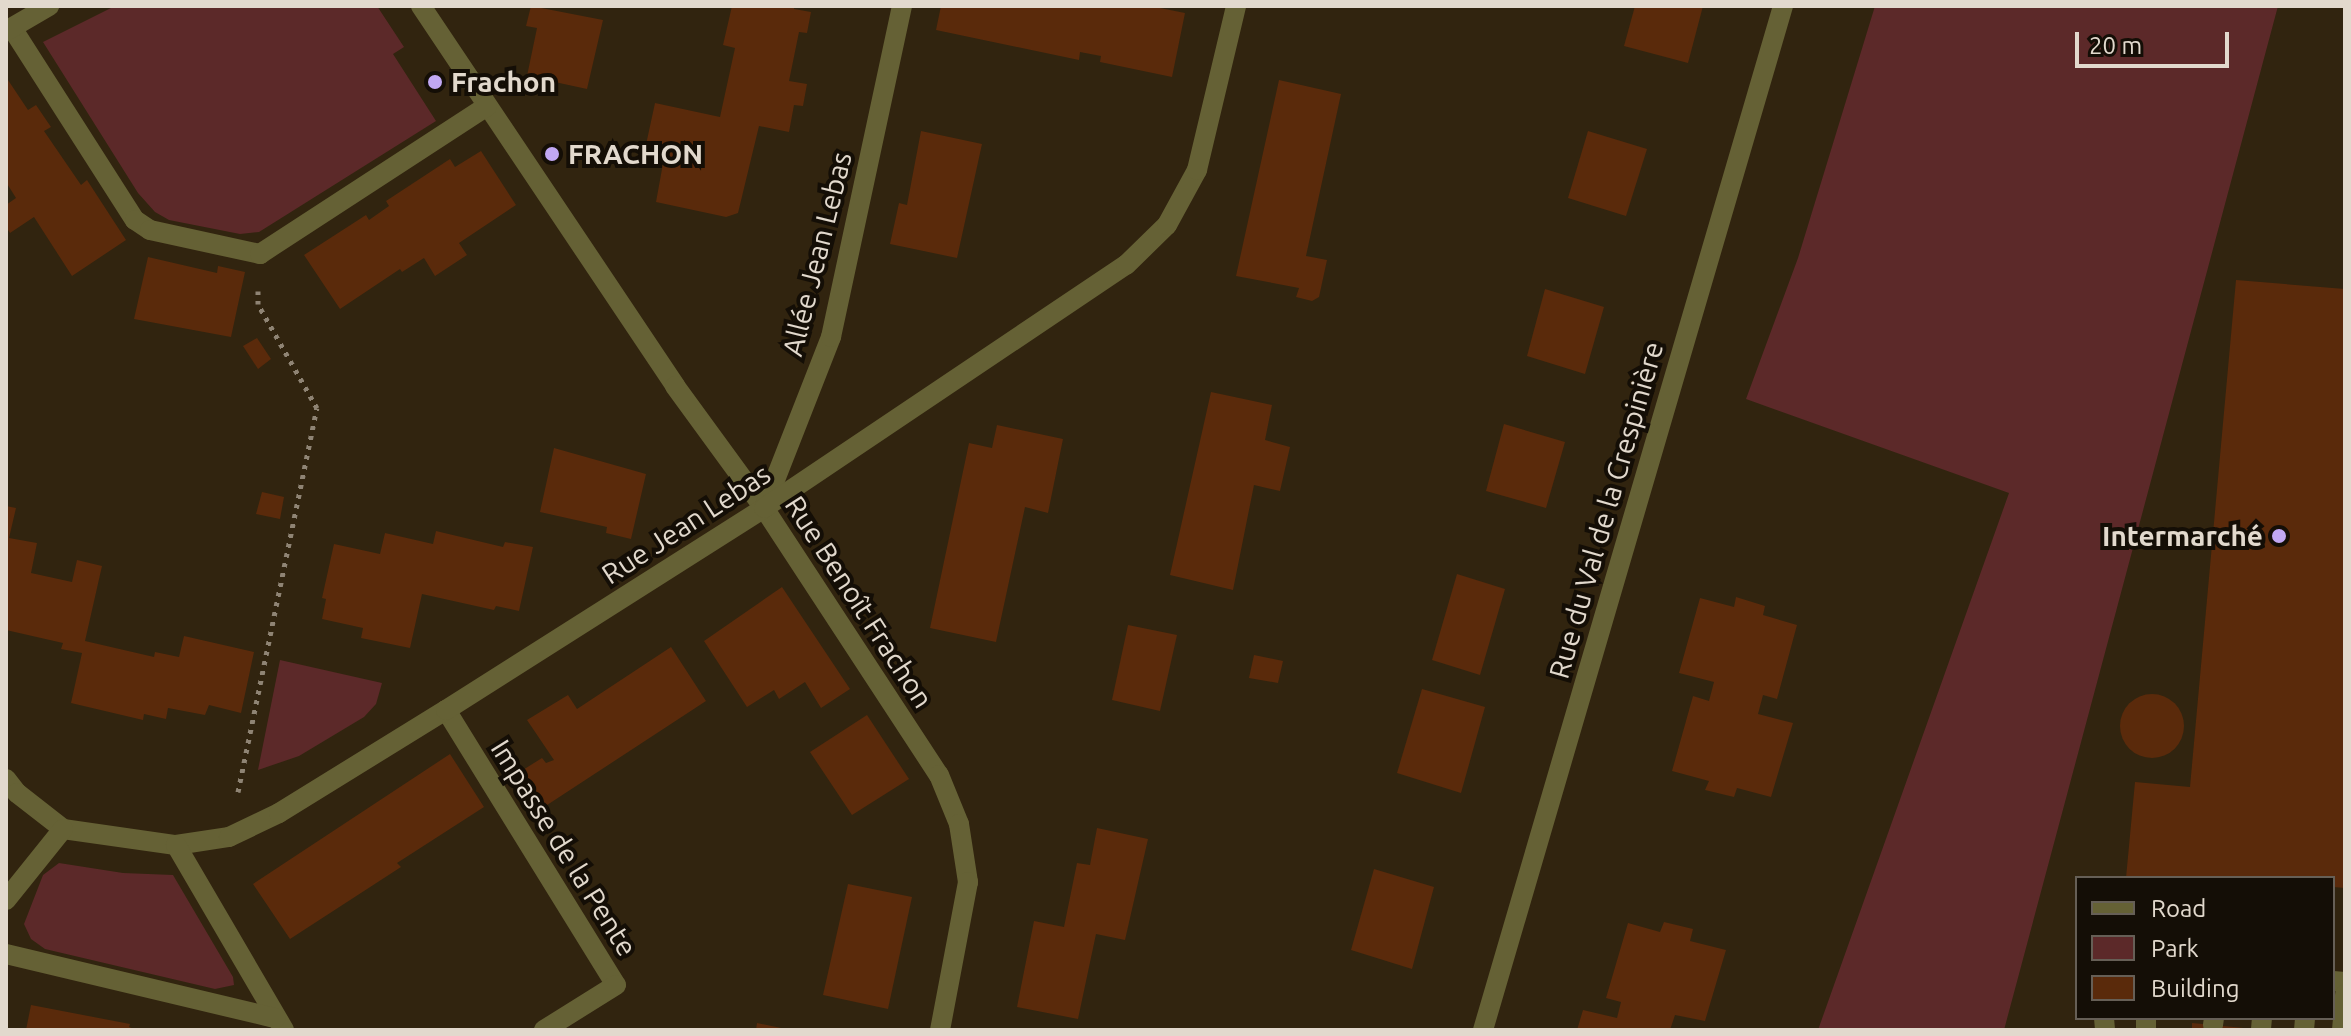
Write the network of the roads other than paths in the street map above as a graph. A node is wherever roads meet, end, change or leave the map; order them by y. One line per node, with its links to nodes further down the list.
1 (49, 6): 6 (street)
2 (421, 6): 7 (street, Rue Benoît Frachon)
3 (902, 6): 8 (street, Allée Jean Lebas)
4 (1236, 6): 8 (street, Rue Jean Lebas)
5 (1783, 6): 19 (street, Rue du Val de la Crespinière)
6 (9, 29): 7 (street)
7 (487, 106): 8 (street, Rue Benoît Frachon)
8 (764, 508): 9 (street, Rue Jean Lebas); 18 (street, Rue Benoît Frachon)
9 (446, 710): 12 (street, Rue Jean Lebas); 17 (street, Impasse de la Pente)
10 (6, 779): 11 (street, Rue Jean Lebas)
11 (63, 829): 12 (street, Rue Jean Lebas); 13 (street)
12 (176, 845): 16 (street)
13 (6, 900)
14 (6, 954): 16 (street)
15 (2345, 994): 20 (street)
16 (280, 1024)
17 (544, 1030)
18 (940, 1030)
19 (1483, 1030)
20 (2342, 1030)

